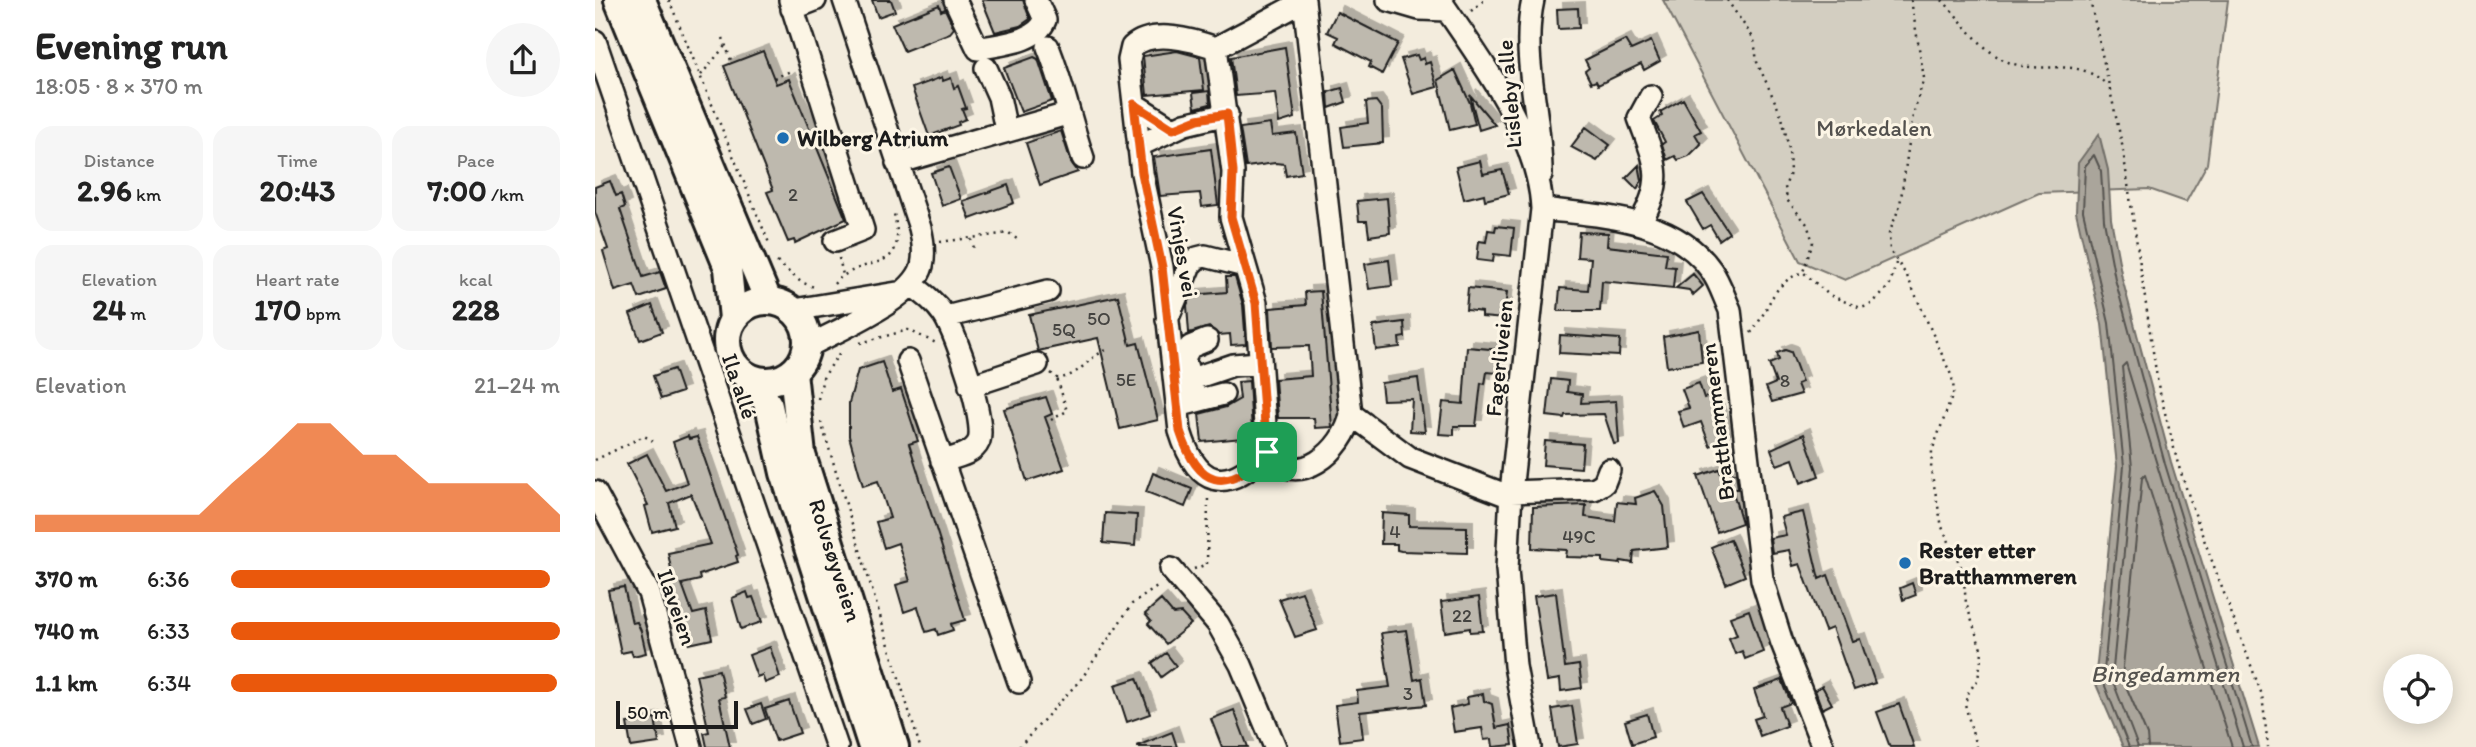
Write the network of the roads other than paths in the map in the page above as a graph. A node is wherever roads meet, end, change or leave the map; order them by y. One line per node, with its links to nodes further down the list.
1 (618, 0): 35 (main road)
2 (642, 0): 32 (main road)
3 (815, 0): 10 (street)
4 (844, 0): 24 (street)
5 (955, 0): 6 (street)
6 (1036, 0)
7 (1304, 0): 14 (street); 47 (street)
8 (1388, 0): 11 (street)
9 (1533, 0): 25 (street, Lisleby alle)
10 (791, 4): 28 (street)
11 (1444, 5): 25 (street, Fagerliveien)
12 (595, 41): 56 (street, Ila allé)
13 (1048, 47): 18 (street)
14 (1216, 48): 17 (street, Vinjes vei); 19 (street)
15 (986, 68): 21 (street)
16 (1651, 96): 27 (street)
17 (1134, 104): 20 (street); 22 (street, Vinjes vei)
18 (1067, 114): 21 (street); 23 (street)
19 (1227, 114): 20 (street); 29 (street)
20 (1173, 129): 22 (street)
21 (1006, 130): 24 (street)
22 (1138, 146): 36 (street, Vinjes vei)
23 (1083, 158)
24 (897, 163): 30 (street)
25 (1541, 183): 26 (street, Fagerliveien)
26 (1542, 209): 27 (street, Bratthammeren); 52 (street, Fagerliveien)
27 (1641, 221): 61 (street, Bratthammeren)
28 (835, 241)
29 (1245, 266): 36 (street); 40 (street)
30 (904, 289): 33 (street); 34 (street); 38 (street)
31 (1048, 291): 34 (street)
32 (768, 300): 33 (main road); 35 (main road)
33 (794, 310): 38 (main road)
34 (946, 317): 44 (street)
35 (733, 319): 43 (main road)
36 (1167, 320): 46 (street, Vinjes vei)
37 (1207, 340): 46 (street)
38 (807, 347): 42 (main road)
39 (908, 361): 49 (street)
40 (1261, 363): 46 (street); 48 (street)
41 (1037, 364): 44 (street)
42 (793, 372): 43 (main road); 58 (main road, Rolvsøyveien)
43 (753, 379): 57 (main road, Rolvsøyveien)
44 (970, 386): 49 (street)
45 (1223, 394): 46 (street)
46 (1187, 396): 48 (street, Vinjes vei)
47 (1351, 414): 48 (street); 52 (street)
48 (1267, 452)
49 (942, 461): 54 (street)
50 (1609, 470): 52 (street)
51 (595, 492): 55 (street, Ilaveien)
52 (1511, 495): 60 (street, Fagerliveien)
53 (1173, 573): 59 (street)
54 (1019, 682)
55 (691, 747)
56 (837, 747)
57 (872, 747)
58 (895, 747)
59 (1275, 747)
60 (1530, 747)
61 (1823, 747)

